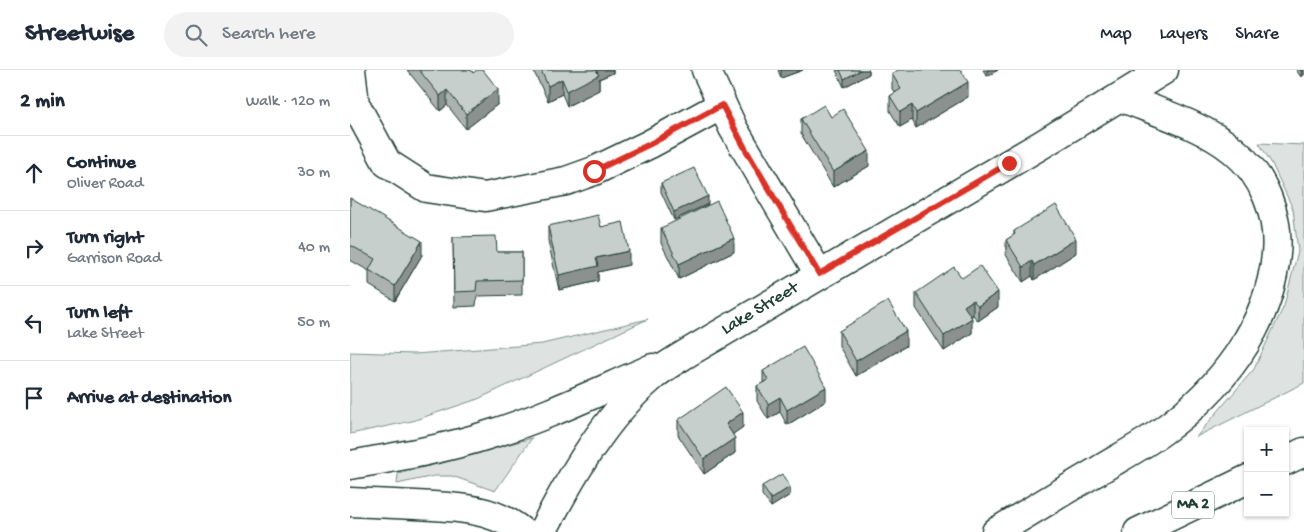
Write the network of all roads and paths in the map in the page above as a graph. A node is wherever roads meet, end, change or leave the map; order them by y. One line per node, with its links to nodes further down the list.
1 (351, 70): 5 (main road)
2 (706, 70): 5 (main road)
3 (1164, 70): 4 (main road, Lake Street)
4 (1120, 97): 6 (main road, Lake Street); 15 (main road)
5 (722, 105): 6 (main road)
6 (819, 274): 7 (main road, Lake Street)
7 (684, 355): 10 (main road); 14 (main road, Lake Street)
8 (1304, 452): 9 (main road)
9 (1289, 459)
10 (350, 465)
11 (1244, 481): 16 (main road, MA 2)
12 (350, 502): 13 (main road)
13 (522, 532)
14 (542, 532)
15 (996, 532)
16 (1138, 532)

